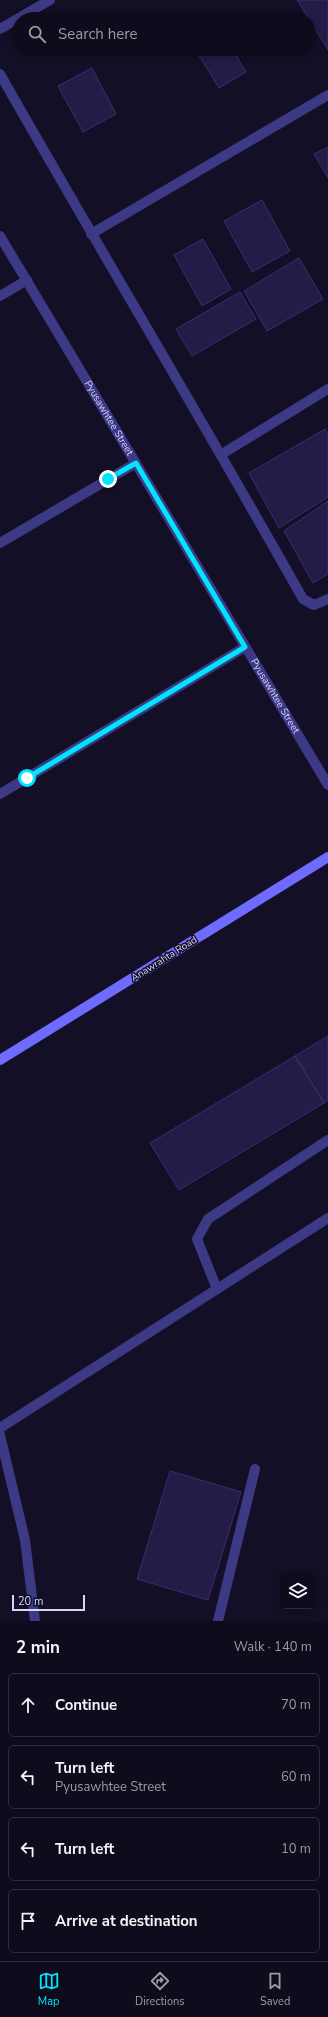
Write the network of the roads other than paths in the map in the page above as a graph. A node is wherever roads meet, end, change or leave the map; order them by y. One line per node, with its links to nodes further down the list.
1 (50, 0): 2 (street)
2 (29, 12)
3 (12, 22): 4 (street)
4 (0, 29)
5 (0, 74): 7 (street)
6 (328, 95): 7 (street)
7 (90, 234): 12 (street)
8 (0, 236): 9 (street, Pyusawhtee Street)
9 (27, 280): 10 (street); 13 (street, Pyusawhtee Street)
10 (0, 296)
11 (328, 389): 12 (street)
12 (222, 454): 15 (street)
13 (136, 463): 14 (street); 16 (street, Pyusawhtee Street)
14 (0, 543)
15 (328, 599)
16 (245, 647): 17 (street, Pyusawhtee Street); 18 (street)
17 (328, 785)
18 (0, 794)
19 (328, 857): 20 (main road, Anawrahta Road)
20 (0, 1060)
21 (328, 1140): 23 (street)
22 (328, 1218): 23 (street)
23 (217, 1289): 24 (street)
24 (0, 1428)
25 (0, 1435): 27 (street)
26 (255, 1469): 28 (street)
27 (35, 1621)
28 (218, 1621)

